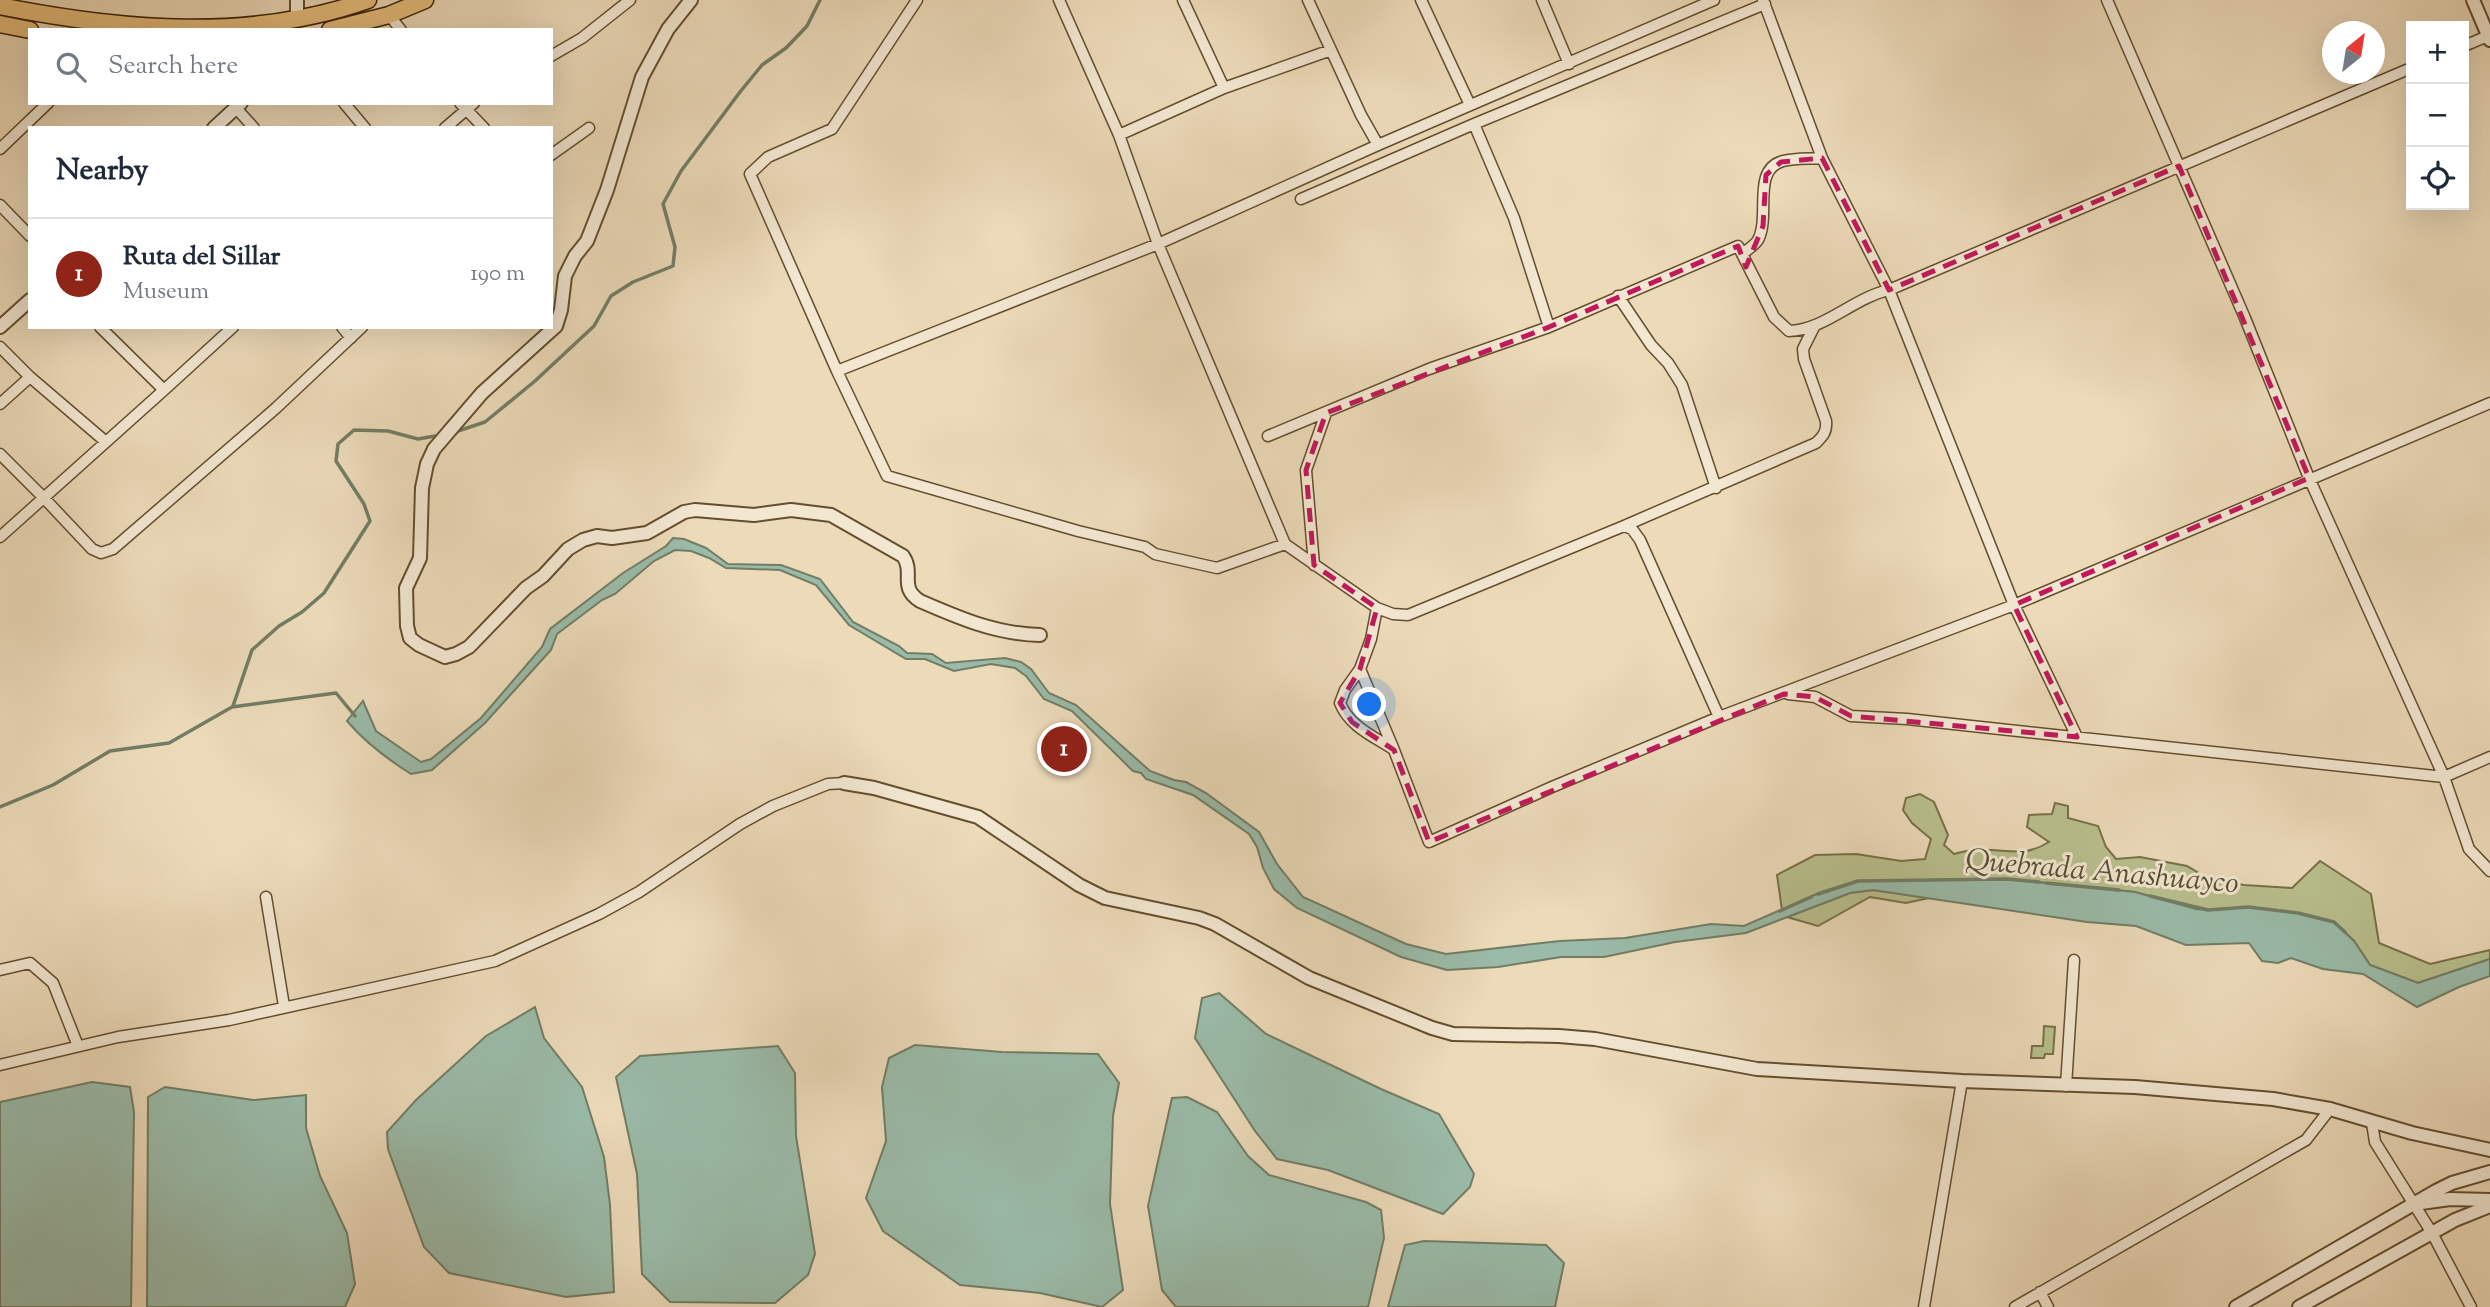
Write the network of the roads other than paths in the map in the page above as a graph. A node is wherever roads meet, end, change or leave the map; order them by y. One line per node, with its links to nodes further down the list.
1 (297, 0): 20 (street)
2 (368, 0): 20 (main road)
3 (425, 0): 18 (main road)
4 (629, 0): 27 (street)
5 (691, 0): 63 (street)
6 (917, 0): 68 (street)
7 (1059, 0): 43 (street)
8 (1183, 0): 30 (street)
9 (1308, 0): 26 (street)
10 (1421, 0): 35 (street)
11 (1542, 0): 28 (street)
12 (1714, 0): 28 (street)
13 (2107, 0): 48 (street)
14 (2473, 0): 24 (street)
15 (1764, 2): 36 (street); 47 (street)
16 (0, 6): 17 (main road)
17 (44, 7): 20 (main road)
18 (390, 15): 21 (main road); 22 (street)
19 (0, 24): 23 (main road)
20 (297, 24)
21 (338, 28)
22 (400, 28)
23 (28, 30)
24 (2489, 37): 25 (street)
25 (2469, 44)
26 (1331, 50): 30 (street); 44 (street)
27 (553, 55)
28 (1569, 64): 35 (street)
29 (2406, 70): 48 (street)
30 (1224, 88): 43 (street)
31 (46, 105): 45 (street)
32 (239, 105): 37 (street); 38 (street)
33 (346, 105): 39 (street)
34 (466, 105): 40 (street); 41 (street)
35 (1470, 105): 44 (street)
36 (1474, 124): 49 (street); 58 (street)
37 (216, 126)
38 (253, 126)
39 (363, 126)
40 (447, 126)
41 (482, 126)
42 (589, 128): 46 (street)
43 (1119, 135): 52 (street)
44 (1378, 145): 52 (street)
45 (0, 149)
46 (553, 154)
47 (1822, 158): 53 (street); 54 (street)
48 (2179, 166): 54 (street); 77 (street)
49 (1301, 199)
50 (0, 205): 51 (street)
51 (28, 234)
52 (1158, 244): 68 (street); 82 (street)
53 (1742, 254): 55 (street); 59 (street)
54 (1889, 290): 59 (street); 84 (street)
55 (1618, 296): 58 (street); 78 (street)
56 (28, 302): 57 (street)
57 (0, 327)
58 (1549, 327): 73 (street)
59 (1814, 327): 78 (street)
60 (102, 329): 70 (street)
61 (344, 329): 66 (street)
62 (360, 329): 66 (street)
63 (553, 329)
64 (553, 329): 86 (street)
65 (225, 330): 70 (street)
66 (351, 338): 79 (street)
67 (0, 347): 69 (street)
68 (836, 371): 82 (street)
69 (30, 377): 72 (street); 75 (street)
70 (164, 390): 75 (street)
71 (2490, 403): 77 (street)
72 (0, 404)
73 (1326, 413): 74 (street); 83 (street)
74 (1268, 436)
75 (106, 442): 79 (street)
76 (0, 454): 79 (street)
77 (2309, 478): 84 (street); 93 (street)
78 (1716, 488): 80 (street)
79 (43, 497): 81 (street)
80 (1624, 526): 85 (street); 89 (street)
81 (0, 537)
82 (1286, 544): 83 (street)
83 (1314, 565): 85 (street)
84 (2014, 605): 88 (street); 90 (street)
85 (1377, 608): 87 (street)
86 (1040, 635)
87 (1360, 669): 91 (street); 91 (street)
88 (1784, 694): 89 (street); 90 (street)
89 (1719, 717): 91 (street)
90 (2077, 737): 93 (street)
91 (1394, 750)
92 (2490, 757): 93 (street)
93 (2444, 777): 95 (street)
94 (844, 783): 99 (street); 102 (street)
95 (2490, 870)
96 (266, 897): 99 (street)
97 (2074, 960): 103 (street)
98 (0, 970): 100 (street)
99 (284, 1006): 100 (street)
100 (78, 1046): 101 (street)
101 (0, 1065)
102 (1962, 1081): 103 (street); 113 (street)
103 (2066, 1086): 104 (street)
104 (2330, 1109): 105 (street); 112 (street)
105 (2372, 1123): 106 (street); 109 (street)
106 (2490, 1150)
107 (2490, 1172): 109 (street)
108 (2490, 1200): 109 (street)
109 (2413, 1205): 111 (street); 116 (street)
110 (2490, 1206): 111 (street)
111 (2432, 1233): 117 (street); 118 (street)
112 (2040, 1292): 114 (street); 115 (street)
113 (1924, 1307)
114 (2015, 1307)
115 (2048, 1307)
116 (2236, 1307)
117 (2299, 1307)
118 (2471, 1307)

